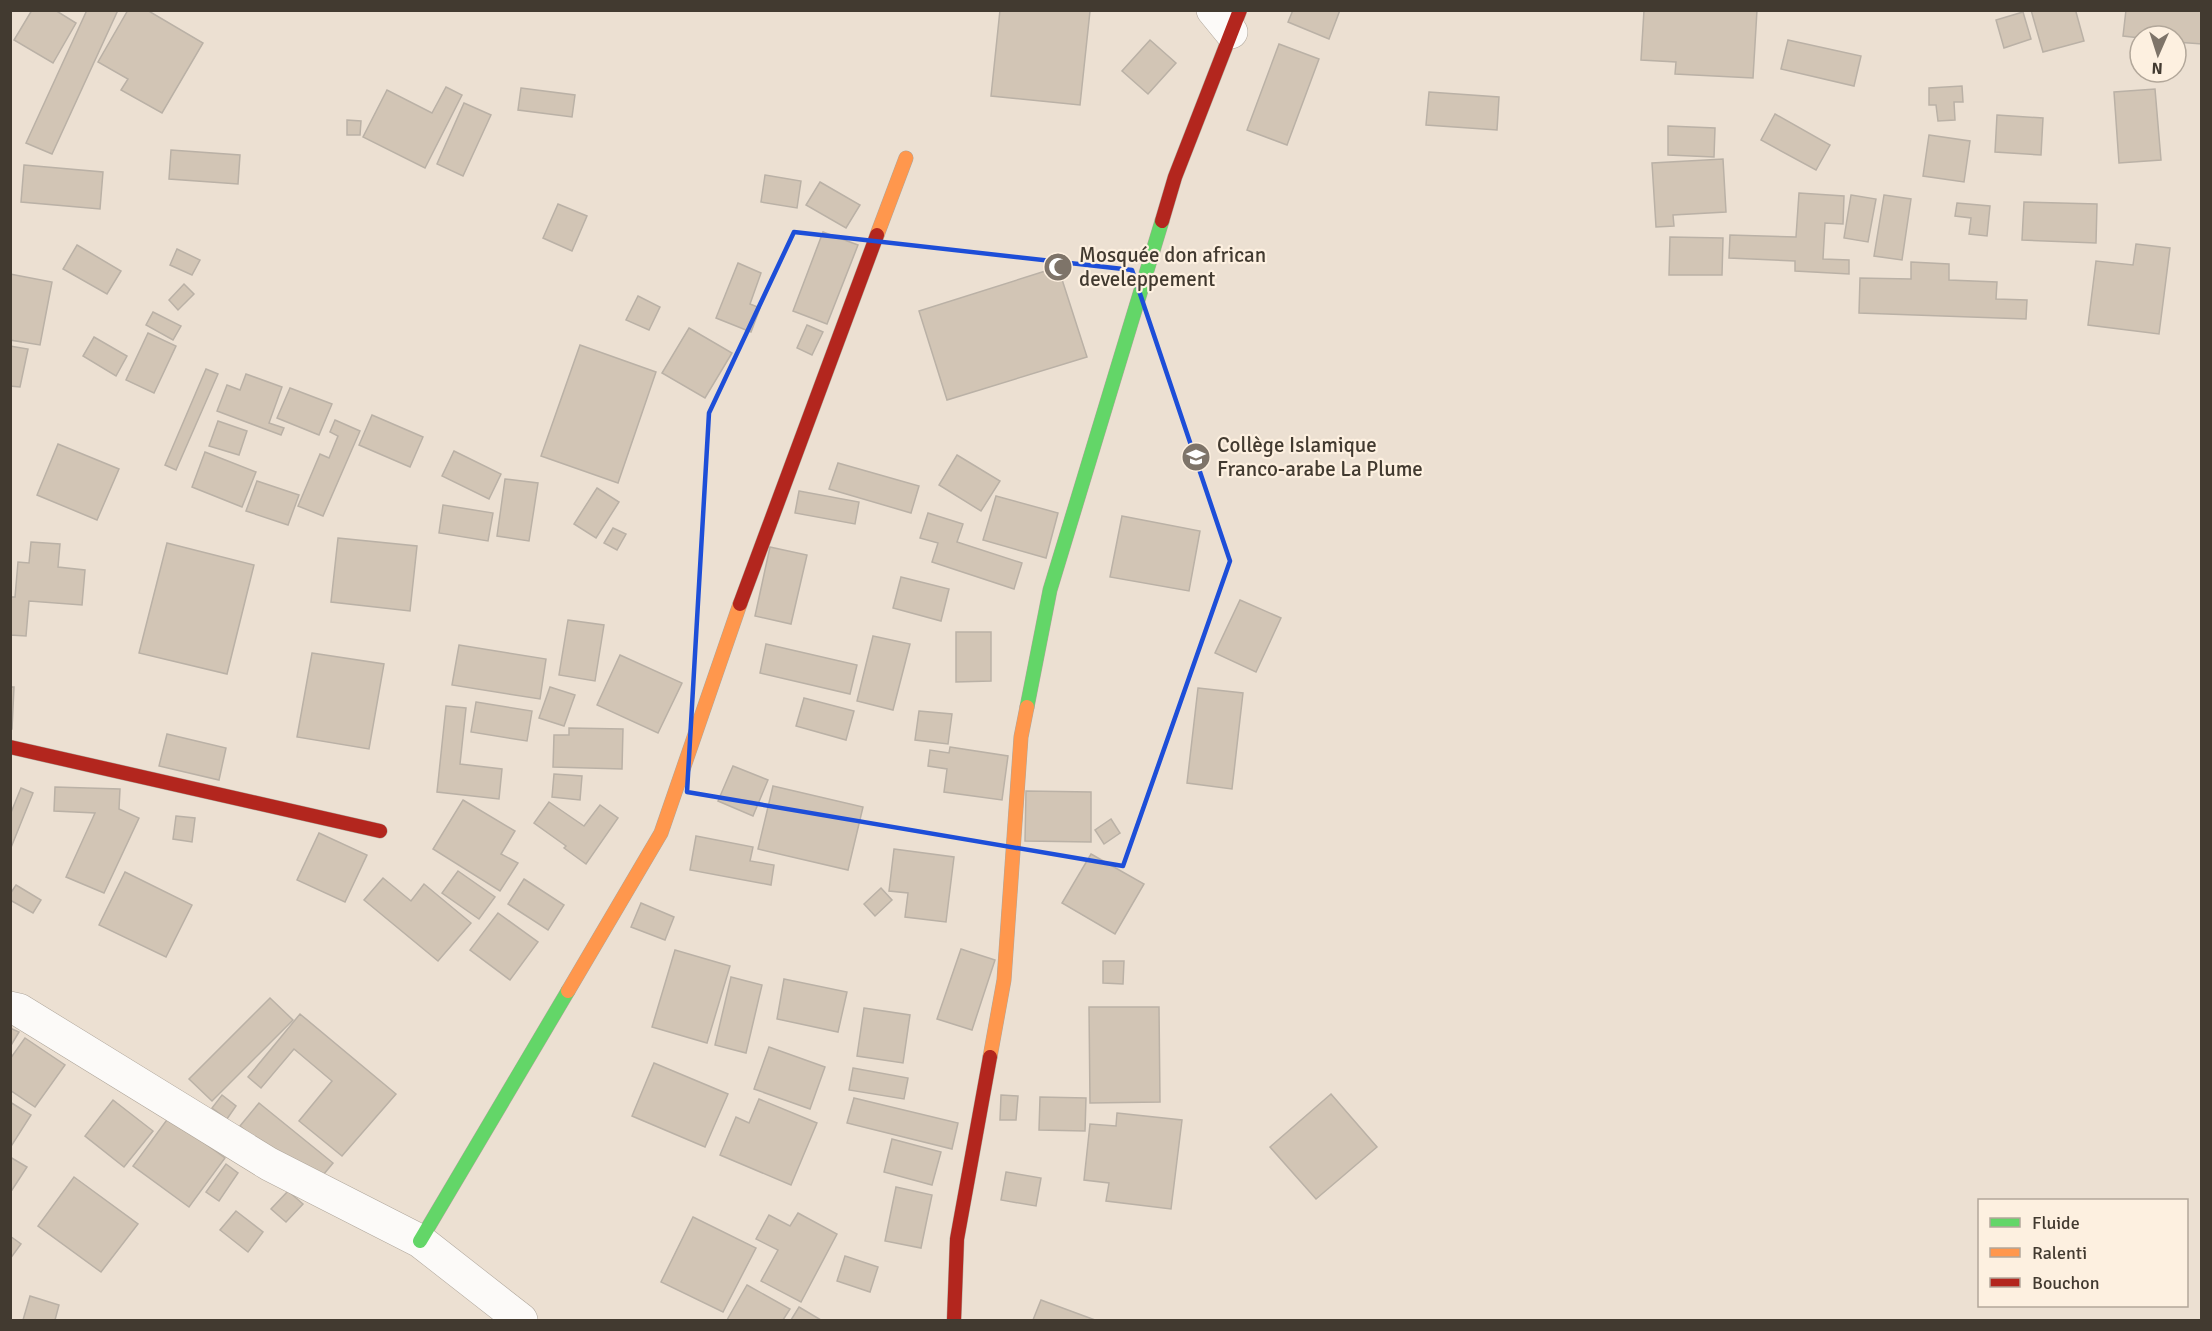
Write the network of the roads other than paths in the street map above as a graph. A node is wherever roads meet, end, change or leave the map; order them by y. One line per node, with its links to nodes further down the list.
1 (1228, 18): 8 (street)
2 (906, 158): 6 (street)
3 (10, 747): 4 (street)
4 (380, 831)
5 (10, 1008): 6 (street)
6 (420, 1241): 7 (street)
7 (521, 1320)
8 (954, 1320)

